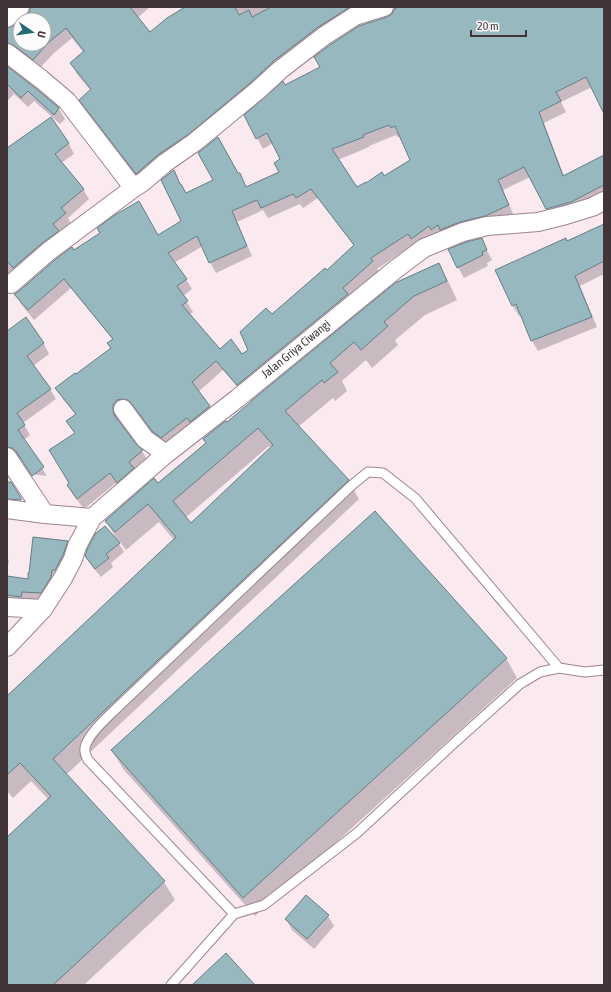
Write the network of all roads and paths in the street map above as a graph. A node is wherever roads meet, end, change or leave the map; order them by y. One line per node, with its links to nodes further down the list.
1 (20, 7): 3 (street)
2 (384, 7): 5 (street)
3 (7, 18)
4 (7, 53): 5 (street)
5 (135, 187): 7 (street)
6 (604, 201): 9 (street, Jalan Griya Ciwangi)
7 (11, 284)
8 (123, 409): 9 (street)
9 (166, 454): 13 (street, Jalan Griya Ciwangi)
10 (7, 457): 12 (street)
11 (7, 509): 12 (street)
12 (45, 514): 13 (street)
13 (92, 518): 15 (street)
14 (7, 607): 15 (street)
15 (43, 609): 16 (street)
16 (7, 647)
17 (559, 668): 18 (lane); 19 (lane); 19 (lane)
18 (604, 670)
19 (234, 914): 20 (lane)
20 (171, 985)

